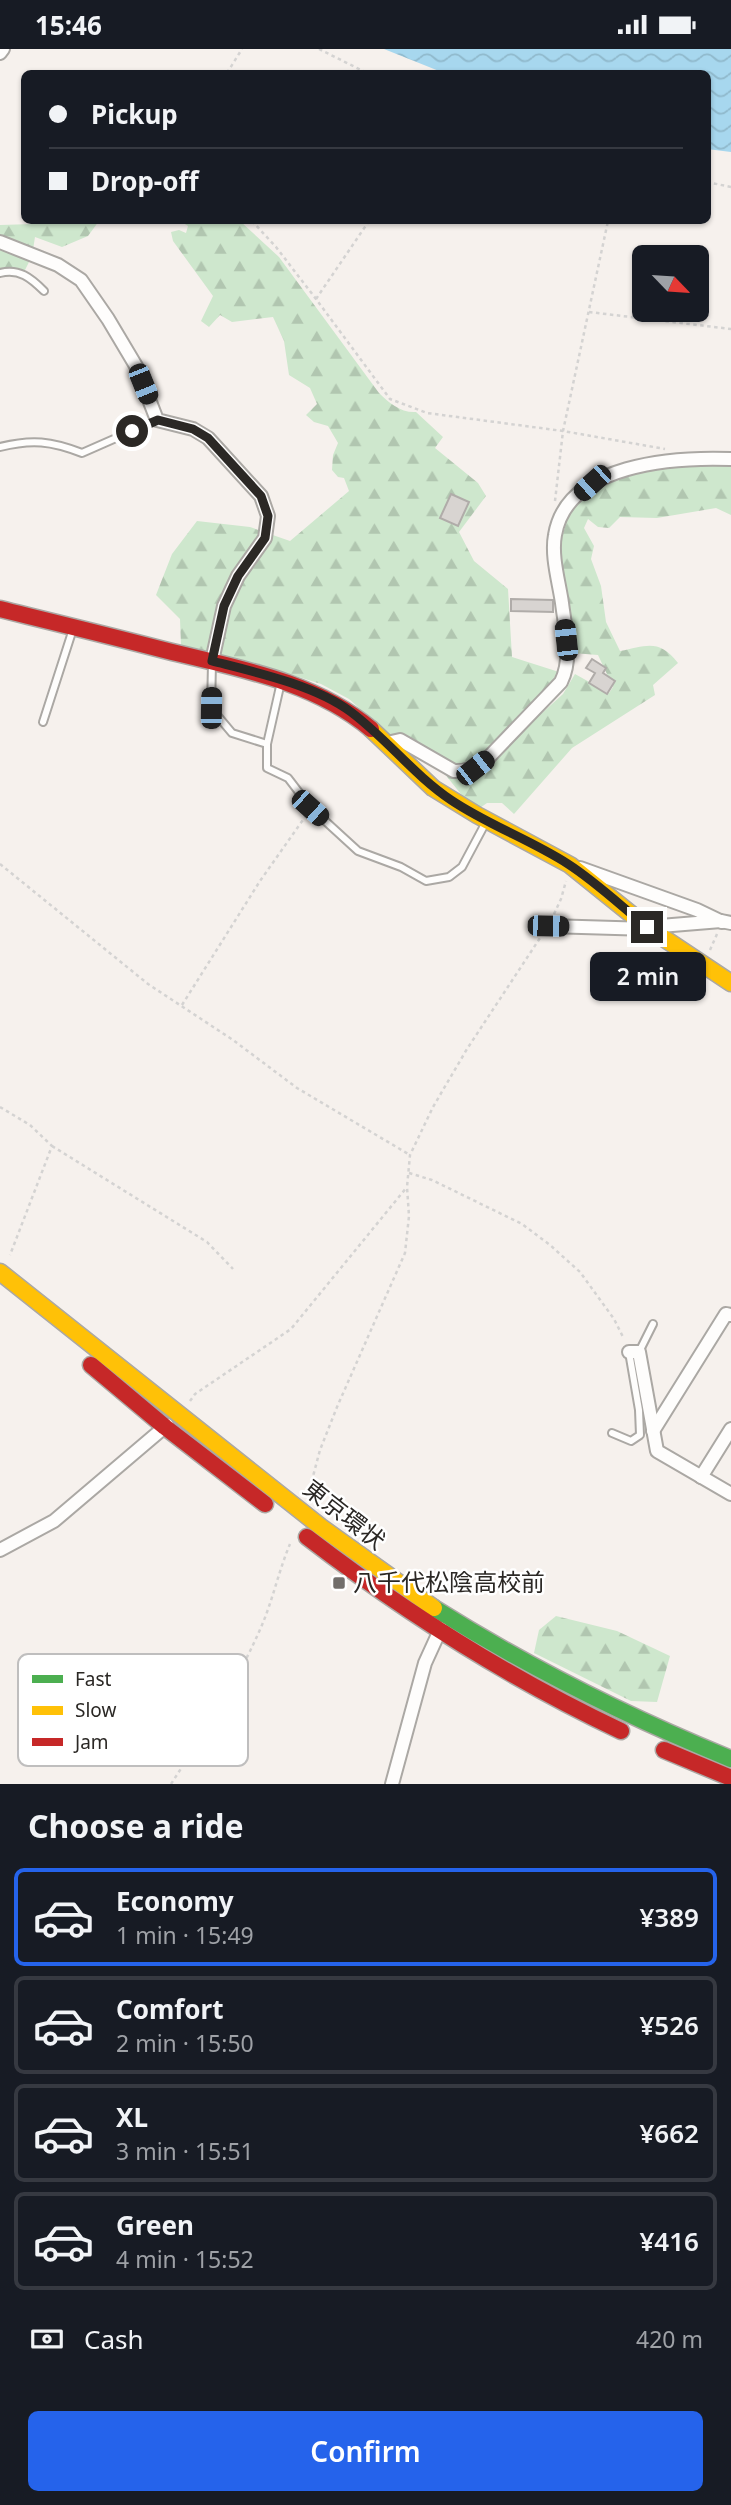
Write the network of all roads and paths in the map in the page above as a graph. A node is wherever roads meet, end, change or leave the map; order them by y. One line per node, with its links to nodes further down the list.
1 (242, 49): 3 (path)
2 (319, 49): 4 (path)
3 (229, 70)
4 (361, 70)
5 (711, 183): 6 (path)
6 (731, 187)
7 (255, 224): 13 (path)
8 (367, 224): 13 (path)
9 (607, 224): 14 (path)
10 (0, 241): 16 (street)
11 (0, 273): 12 (lane)
12 (44, 291)
13 (316, 299): 17 (path)
14 (589, 311): 15 (path); 17 (path)
15 (731, 329)
16 (158, 420): 18 (lane); 24 (street)
17 (563, 431): 19 (path); 21 (path)
18 (0, 447)
19 (679, 458): 20 (street); 27 (street)
20 (731, 459)
21 (554, 507)
22 (0, 608): 23 (main road)
23 (74, 627): 24 (main road); 26 (lane)
24 (212, 661): 25 (main road); 28 (lane)
25 (281, 681): 27 (main road); 28 (lane)
26 (43, 722)
27 (387, 743): 30 (main road)
28 (267, 744): 29 (lane)
29 (310, 808): 30 (lane); 38 (path)
30 (487, 820): 32 (main road)
31 (0, 864): 38 (path)
32 (570, 865): 33 (street); 34 (path); 35 (main road)
33 (727, 922): 35 (street); 36 (path)
34 (548, 926): 35 (street); 41 (path)
35 (649, 928): 36 (main road)
36 (703, 966): 37 (main road)
37 (731, 983)
38 (182, 1006): 41 (path)
39 (0, 1107): 40 (path)
40 (52, 1146): 44 (path); 45 (path)
41 (410, 1155): 42 (path)
42 (409, 1173): 43 (path); 50 (path)
43 (407, 1187): 53 (path); 60 (path)
44 (233, 1269)
45 (1, 1273): 53 (main road, 東京環状)
46 (0, 1292): 49 (main road)
47 (731, 1315): 56 (street)
48 (653, 1324): 50 (lane)
49 (51, 1333)
50 (634, 1352): 52 (street)
51 (82, 1357): 54 (main road, 東京環状)
52 (644, 1409): 56 (street); 57 (lane)
53 (179, 1414): 54 (street); 60 (main road, 東京環状)
54 (165, 1427): 61 (main road, 東京環状); 63 (street)
55 (731, 1429): 58 (street)
56 (653, 1431): 58 (street)
57 (612, 1433)
58 (701, 1477): 59 (street)
59 (731, 1494)
60 (303, 1513): 64 (main road, 東京環状)
61 (281, 1517)
62 (297, 1529): 65 (main road, 東京環状); 66 (path)
63 (0, 1550)
64 (447, 1617): 65 (street); 67 (main road, 東京環状)
65 (438, 1632): 69 (main road, 東京環状); 71 (street)
66 (248, 1655)
67 (731, 1759)
68 (182, 1766): 70 (path)
69 (731, 1778)
70 (171, 1784)
71 (392, 1784)

